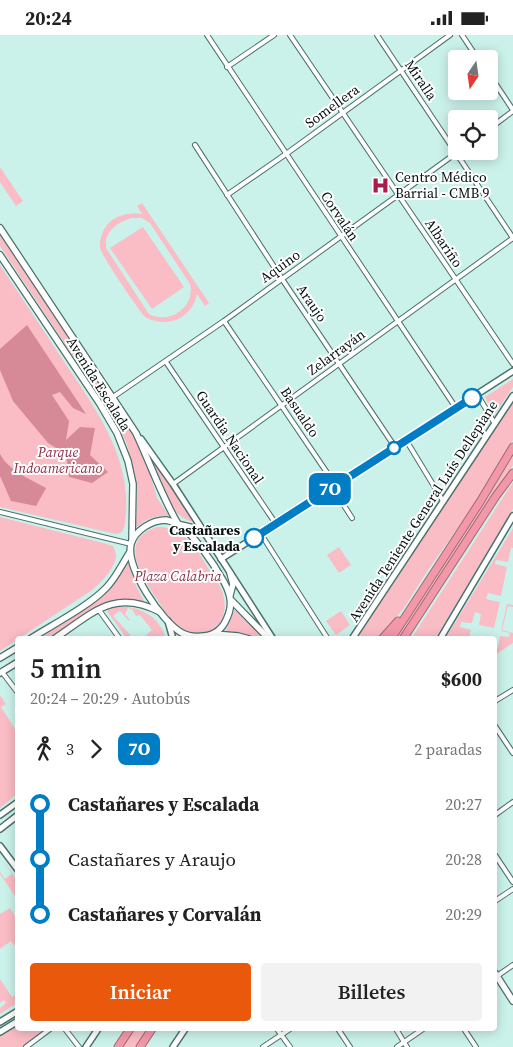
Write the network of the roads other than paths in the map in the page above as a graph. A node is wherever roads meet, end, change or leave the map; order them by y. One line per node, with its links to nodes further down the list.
1 (207, 35): 8 (street, Corvalán)
2 (274, 35): 8 (street)
3 (290, 35): 12 (street, Albariño)
4 (377, 35): 9 (street, Miralla)
5 (450, 35): 9 (street, Somellera)
6 (462, 35): 7 (street)
7 (472, 50)
8 (227, 67): 16 (street, Corvalán)
9 (400, 70): 12 (street, Somellera); 14 (street, Miralla)
10 (498, 88): 11 (street)
11 (513, 110): 13 (street)
12 (344, 112): 16 (street, Somellera); 20 (street, Albariño)
13 (498, 122)
14 (448, 138)
15 (196, 145): 19 (street, Araujo)
16 (286, 154): 19 (street, Somellera); 22 (street, Corvalán)
17 (448, 159): 20 (street, Aquino)
18 (463, 160): 23 (street, Miralla)
19 (227, 195): 25 (street, Araujo)
20 (399, 195): 22 (street, Aquino); 26 (street, Albariño)
21 (0, 228): 35 (main road, Avenida Escalada)
22 (340, 237): 25 (street, Aquino); 28 (street, Corvalán)
23 (513, 238): 26 (street, Zelarrayán)
24 (0, 255): 55 (main road, Avenida Escalada)
25 (282, 279): 27 (street, Aquino); 30 (street, Araujo)
26 (455, 279): 28 (street, Zelarrayán); 31 (street, Albariño)
27 (224, 321): 29 (street, Aquino); 36 (street, Basualdo)
28 (398, 321): 30 (street, Zelarrayán); 37 (street, Corvalán)
29 (166, 362): 35 (street, Aquino); 41 (street, Guardia Nacional)
30 (339, 363): 36 (street, Zelarrayán); 42 (street, Araujo)
31 (513, 364)
32 (513, 371): 33 (street)
33 (477, 394): 37 (street); 38 (street)
34 (513, 396): 38 (street, Avenida Teniente General Luís Dellepiane)
35 (113, 397): 39 (main road, Avenida Escalada)
36 (281, 405): 41 (street, Zelarrayán); 46 (street, Basualdo)
37 (456, 408): 40 (street)
38 (494, 424): 47 (street, Avenida Teniente General Luís Dellepiane)
39 (136, 433): 45 (street, Avenida Escalada); 51 (main road, Avenida Escalada)
40 (406, 440): 42 (street); 47 (street)
41 (224, 447): 45 (street, Zelarrayán); 52 (street, Guardia Nacional)
42 (395, 447): 46 (street)
43 (513, 447): 60 (highway)
44 (513, 473): 62 (highway)
45 (172, 484): 53 (street, Avenida Escalada)
46 (334, 487): 50 (street, Basualdo); 52 (street)
47 (443, 501): 75 (street, Avenida Teniente General Luís Dellepiane)
48 (0, 511): 55 (street)
49 (513, 516): 80 (street)
50 (352, 518)
51 (179, 524): 53 (main road); 55 (main road); 59 (main road)
52 (276, 524): 54 (street)
53 (202, 532): 57 (street, Avenida Escalada)
54 (261, 534): 57 (street); 74 (street)
55 (132, 543): 56 (main road)
56 (130, 552): 63 (main road); 65 (main road)
57 (221, 559): 58 (street, Avenida Escalada)
58 (230, 573): 59 (main road); 73 (street, Avenida Escalada)
59 (231, 598): 70 (main road); 72 (main road)
60 (412, 606): 76 (highway); 77 (highway)
61 (99, 610): 63 (main road); 66 (main road); 67 (street)
62 (420, 613): 78 (highway); 79 (highway)
63 (163, 614): 64 (main road)
64 (167, 621): 68 (street); 69 (main road)
65 (35, 636)
66 (59, 636)
67 (118, 636)
68 (172, 636)
69 (192, 636)
70 (211, 636): 71 (main road)
71 (238, 636)
72 (266, 636)
73 (271, 636)
74 (326, 636)
75 (354, 636)
76 (385, 636)
77 (393, 636)
78 (405, 636)
79 (408, 636)
80 (442, 636)
81 (15, 649): 82 (main road)
82 (0, 658)
83 (15, 664): 84 (main road)
84 (1, 673): 85 (street)
85 (15, 689)
86 (513, 690): 87 (street)
87 (497, 700)
88 (497, 729): 89 (street)
89 (513, 753)
90 (513, 802): 92 (street)
91 (15, 804): 93 (street)
92 (497, 814)
93 (0, 815)
94 (15, 817): 95 (street)
95 (0, 829)
96 (0, 846): 98 (street)
97 (497, 858): 99 (street)
98 (15, 866)
99 (513, 882)
100 (513, 889): 101 (street)
101 (497, 900)
102 (513, 965): 103 (street)
103 (497, 975)
104 (497, 977): 105 (main road)
105 (513, 1001)
106 (15, 1013): 107 (street)
107 (0, 1022)
108 (15, 1023): 121 (street)
109 (47, 1031): 124 (street)
110 (67, 1031): 125 (street)
111 (97, 1031): 126 (street)
112 (129, 1031): 127 (highway)
113 (151, 1031): 128 (highway)
114 (184, 1031): 129 (street)
115 (279, 1031): 122 (street)
116 (286, 1031): 122 (street)
117 (339, 1031): 132 (street)
118 (397, 1031): 123 (street)
119 (420, 1031): 123 (street)
120 (465, 1031): 135 (street)
121 (0, 1032)
122 (281, 1034): 130 (street); 131 (street)
123 (404, 1042): 133 (street); 134 (street)
124 (26, 1047)
125 (79, 1047)
126 (86, 1047)
127 (118, 1047)
128 (140, 1047)
129 (174, 1047)
130 (263, 1047)
131 (290, 1047)
132 (350, 1047)
133 (397, 1047)
134 (407, 1047)
135 (476, 1047)

